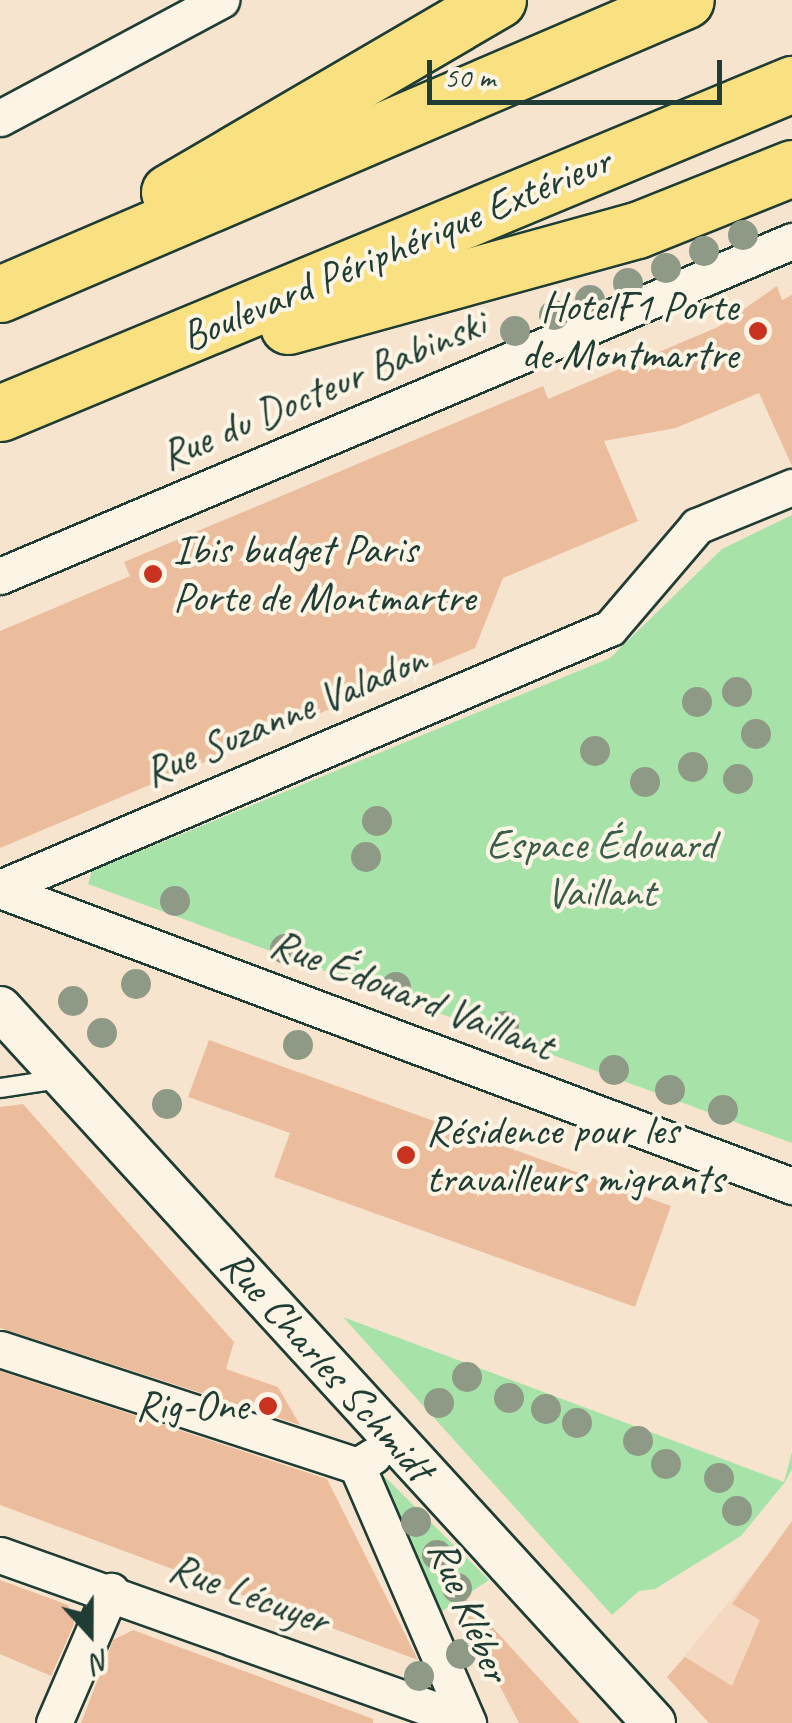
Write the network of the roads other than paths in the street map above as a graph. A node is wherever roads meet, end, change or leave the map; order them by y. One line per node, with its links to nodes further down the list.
1 (221, 0): 5 (street)
2 (498, 0): 8 (highway)
3 (686, 0): 8 (highway)
4 (792, 84): 9 (highway, Boulevard Périphérique Extérieur)
5 (0, 118)
6 (792, 168): 9 (highway)
7 (792, 241): 11 (street, Rue du Docteur Babinski)
8 (4, 292)
9 (15, 407)
10 (792, 487): 12 (street, Rue Suzanne Valadon)
11 (0, 576)
12 (0, 889): 16 (street, Rue Édouard Vaillant)
13 (0, 1008): 14 (street, Rue Charles Schmidt)
14 (66, 1078): 15 (lane); 18 (street, Rue Charles Schmidt)
15 (0, 1088)
16 (792, 1186)
17 (0, 1349): 19 (street)
18 (395, 1442): 19 (street); 22 (street, Rue Charles Schmidt)
19 (357, 1466): 23 (street, Rue Kléber)
20 (0, 1555): 21 (street, Rue Lécuyer)
21 (111, 1591): 23 (street, Rue Lécuyer); 24 (street)
22 (650, 1721)
23 (467, 1722)
24 (54, 1723)

